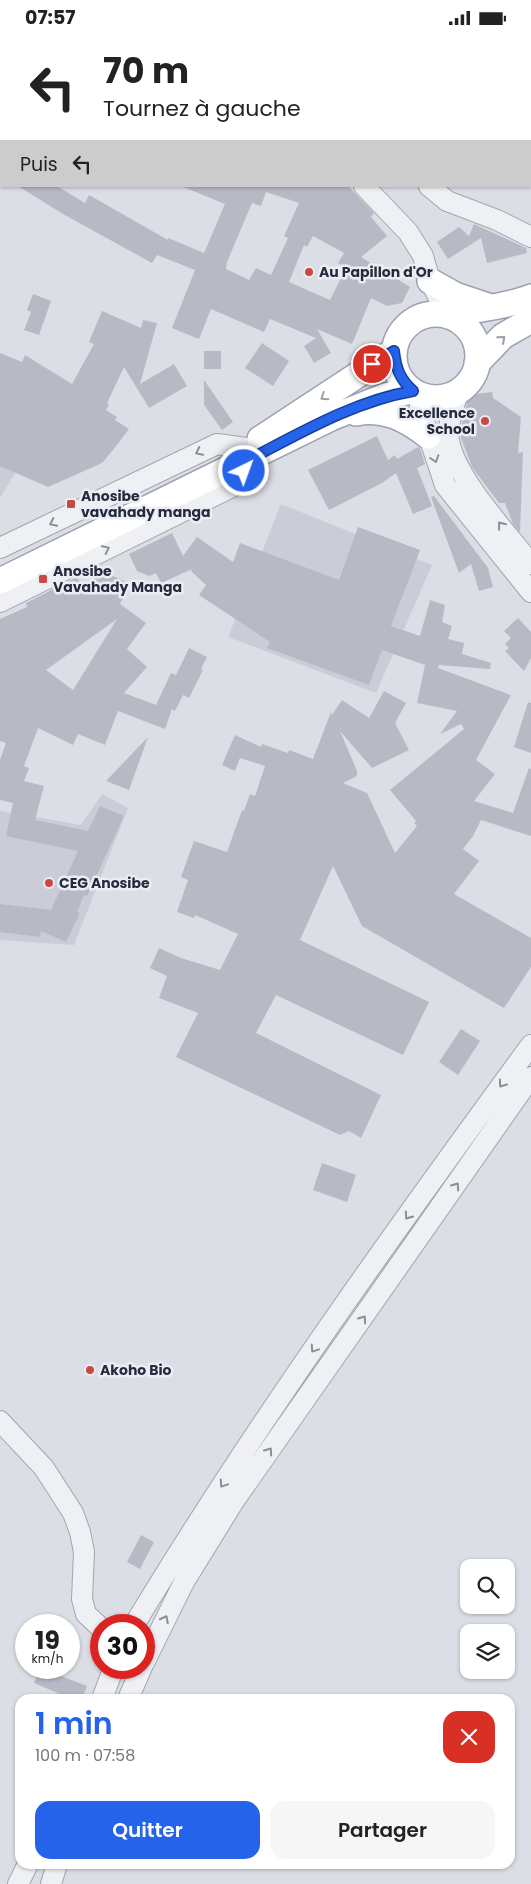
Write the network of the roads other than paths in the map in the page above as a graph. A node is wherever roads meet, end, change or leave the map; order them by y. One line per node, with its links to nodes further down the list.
1 (365, 187): 4 (street)
2 (430, 187): 3 (street)
3 (531, 237)
4 (430, 281): 6 (main road); 7 (street)
5 (531, 297): 6 (main road)
6 (495, 308): 7 (main road)
7 (448, 316): 9 (main road); 10 (main road)
8 (531, 320): 10 (main road, one-way to 8)
9 (394, 351): 12 (main road); 15 (main road, one-way to 15)
10 (477, 363): 11 (main road)
11 (458, 392): 12 (main road); 18 (street, one-way to 11)
12 (416, 393): 13 (main road); 14 (street)
13 (331, 418): 14 (main road); 15 (main road)
14 (428, 436): 20 (street, one-way to 20)
15 (248, 454): 16 (street, one-way to 16); 17 (main road); 19 (main road); 21 (street, one-way to 15)
16 (0, 548)
17 (0, 564)
18 (531, 564)
19 (0, 581)
20 (531, 593)
21 (0, 602)
22 (531, 1045): 25 (street, one-way to 25)
23 (531, 1077): 27 (street, one-way to 23)
24 (0, 1421): 26 (street)
25 (141, 1614)
26 (90, 1618)
27 (155, 1641)
28 (110, 1679): 30 (street)
29 (137, 1679): 31 (street)
30 (104, 1694)
31 (130, 1694)
32 (26, 1869): 34 (street)
33 (56, 1869): 35 (street)
34 (18, 1884)
35 (51, 1884)

